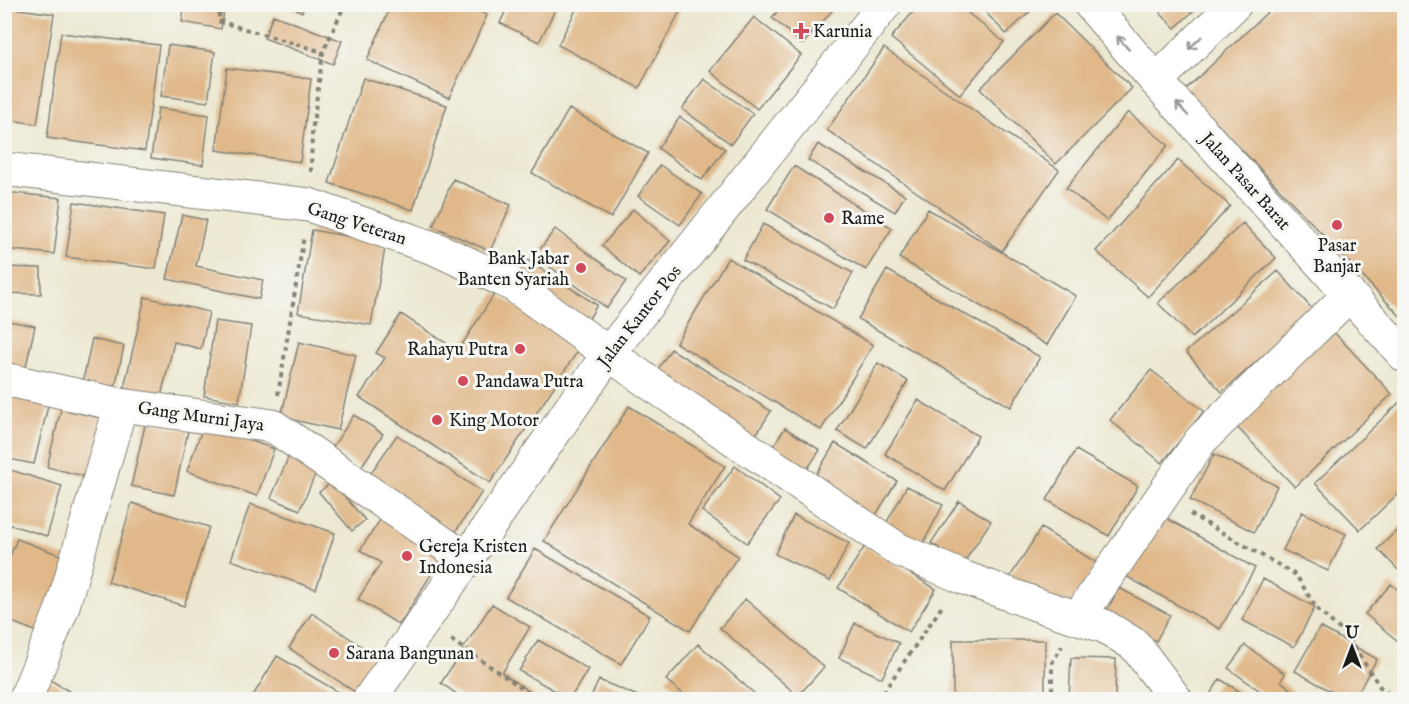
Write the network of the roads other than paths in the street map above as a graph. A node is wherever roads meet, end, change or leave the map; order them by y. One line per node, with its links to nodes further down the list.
1 (885, 4): 7 (street, Jalan Kantor Pos)
2 (1090, 4): 4 (street, Jalan Pasar Barat, one-way to 2)
3 (1234, 4): 4 (street, one-way to 4)
4 (1156, 81): 6 (street, Jalan Pasar Barat, one-way to 4)
5 (4, 169): 7 (street, Gang Veteran)
6 (1349, 295): 8 (street, Jalan Pasar Barat); 12 (street)
7 (609, 353): 11 (street, Jalan Kantor Pos); 12 (street, Gang Veteran)
8 (1404, 355)
9 (4, 379): 10 (street, Gang Murni Jaya)
10 (121, 405): 11 (street, Gang Murni Jaya); 13 (street)
11 (466, 559): 14 (street, Jalan Kantor Pos)
12 (1078, 618): 15 (street, Gang Veteran)
13 (25, 699)
14 (369, 699)
15 (1176, 699)

